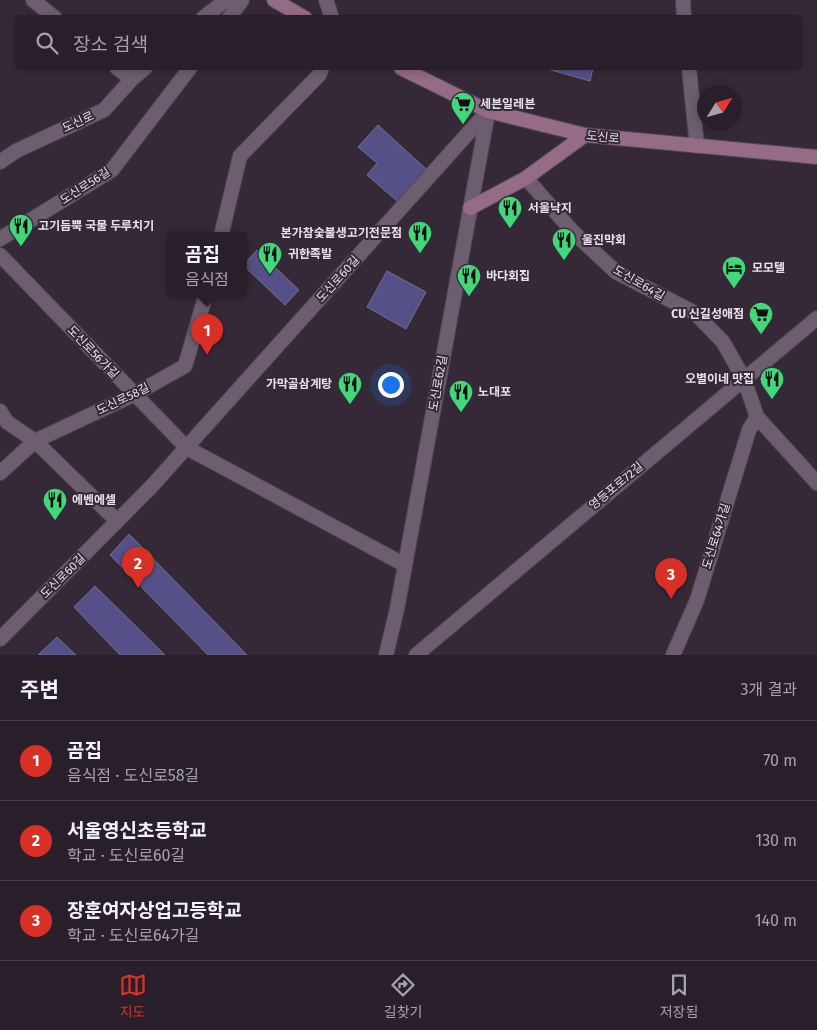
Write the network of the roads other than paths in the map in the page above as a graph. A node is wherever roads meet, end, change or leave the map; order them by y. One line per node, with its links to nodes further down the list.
1 (33, 0): 7 (street)
2 (226, 0): 8 (street)
3 (242, 0): 9 (street)
4 (274, 0): 10 (main road)
5 (326, 0): 11 (street)
6 (683, 0): 12 (street)
7 (51, 15)
8 (207, 15)
9 (231, 15)
10 (300, 15)
11 (331, 15)
12 (684, 15)
13 (120, 70): 19 (street)
14 (143, 70): 19 (street, 도신로)
15 (188, 70): 28 (street, 도신로56길)
16 (321, 70): 27 (street)
17 (404, 70): 20 (main road, 도신로)
18 (689, 70): 22 (street)
19 (132, 79): 24 (street, 도신로)
20 (488, 111): 21 (main road, 도신로); 26 (street, 도신로62길); 37 (street, 도신로60길)
21 (585, 136): 22 (main road, 도신로); 25 (main road)
22 (697, 146): 23 (main road, 도신로)
23 (817, 157)
24 (0, 162)
25 (526, 178): 26 (main road); 32 (street, 도신로64길)
26 (470, 208): 41 (street, 도신로62길)
27 (222, 232)
28 (0, 239)
29 (0, 255): 33 (street, 도신로56가길)
30 (205, 297): 33 (street, 도신로58길)
31 (817, 318): 32 (street, 영등포로72길)
32 (744, 379): 35 (street, 도신로64길); 44 (street, 영등포로72길)
33 (135, 394): 36 (street, 도신로58길); 37 (street, 도신로56가길)
34 (0, 411): 36 (street)
35 (757, 417): 39 (street, 도신로64길); 45 (street, 도신로64가길)
36 (35, 441): 38 (street, 도신로58길); 40 (street)
37 (187, 448): 40 (street, 도신로60길); 41 (street)
38 (0, 473)
39 (817, 483)
40 (117, 521): 42 (street, 도신로60길)
41 (405, 565): 43 (street, 도신로62길)
42 (0, 639)
43 (386, 655)
44 (416, 655)
45 (673, 655)

